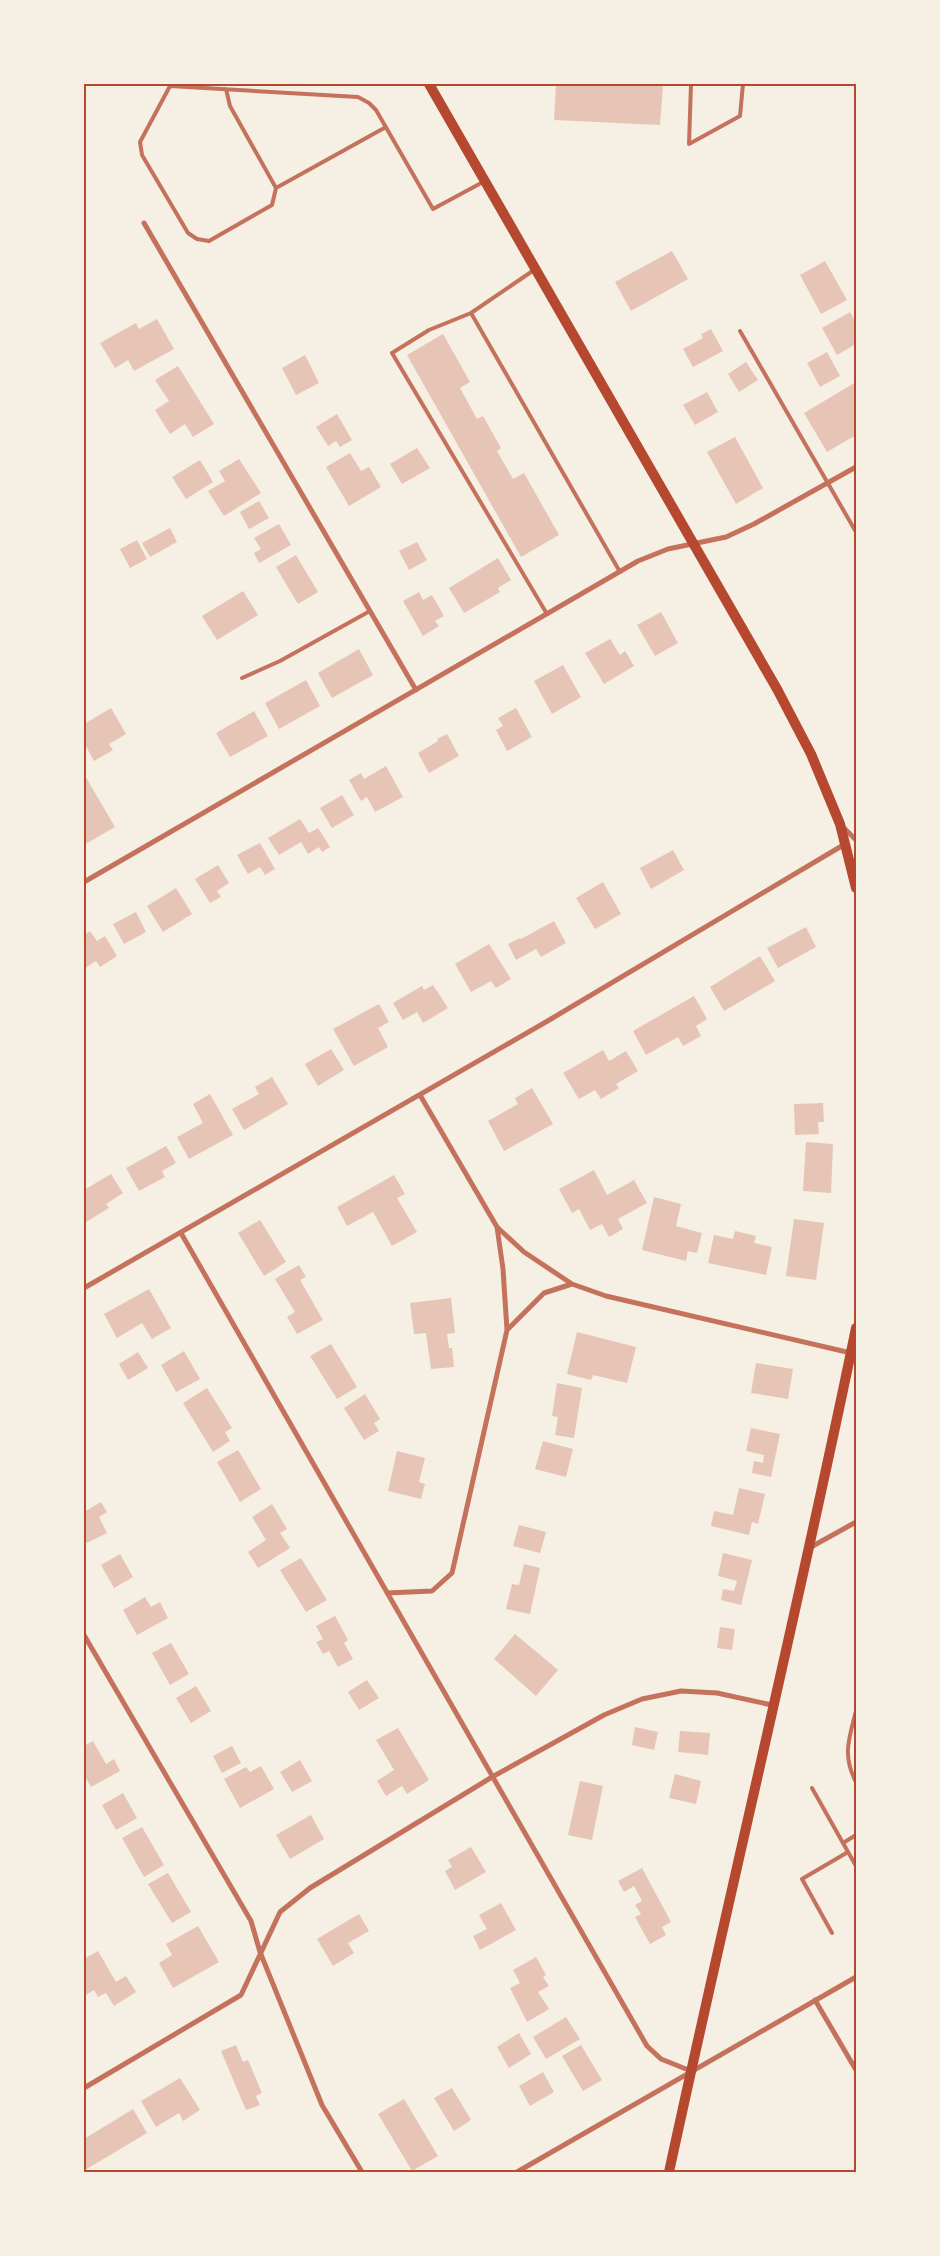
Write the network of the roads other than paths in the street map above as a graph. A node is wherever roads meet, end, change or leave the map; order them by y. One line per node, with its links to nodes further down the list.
1 (429, 84): 7 (main road)
2 (691, 84): 3 (lane)
3 (742, 84)
4 (170, 85): 5 (lane); 8 (lane)
5 (226, 89): 6 (lane); 8 (lane)
6 (386, 127): 7 (lane); 8 (lane)
7 (485, 180): 10 (main road)
8 (276, 188)
9 (144, 223): 18 (street)
10 (536, 268): 11 (lane); 16 (main road)
11 (470, 313): 17 (lane); 19 (lane)
12 (740, 331): 14 (lane)
13 (856, 467): 14 (street)
14 (828, 484): 15 (lane); 16 (street)
15 (856, 532)
16 (694, 543): 17 (street); 22 (main road)
17 (620, 572): 19 (street)
18 (370, 611): 20 (lane); 21 (street)
19 (546, 614): 21 (street)
20 (242, 678)
21 (416, 690): 25 (street)
22 (840, 824): 23 (street); 24 (main road)
23 (856, 840)
24 (845, 843): 26 (main road); 27 (street)
25 (84, 882)
26 (856, 888)
27 (420, 1095): 28 (street); 29 (street)
28 (496, 1227): 30 (street); 33 (street)
29 (181, 1233): 31 (street); 37 (street)
30 (572, 1284): 33 (street); 34 (street)
31 (84, 1288)
32 (856, 1328): 34 (main road)
33 (507, 1330): 37 (street)
34 (851, 1353): 36 (main road)
35 (856, 1522): 36 (street)
36 (810, 1548): 39 (main road)
37 (387, 1593): 41 (street)
38 (84, 1635): 49 (street)
39 (772, 1705): 41 (street); 53 (main road)
40 (856, 1711): 42 (lane)
41 (492, 1777): 49 (street); 53 (street)
42 (856, 1782)
43 (812, 1788): 45 (lane)
44 (856, 1835): 45 (lane)
45 (843, 1843): 46 (lane)
46 (848, 1852): 47 (lane); 48 (lane)
47 (856, 1866)
48 (832, 1933)
49 (260, 1952): 54 (street); 55 (street)
50 (856, 1977): 51 (street)
51 (815, 2000): 52 (street); 53 (street)
52 (856, 2070)
53 (691, 2071): 56 (street); 57 (main road)
54 (84, 2088)
55 (362, 2172)
56 (517, 2172)
57 (669, 2172)

